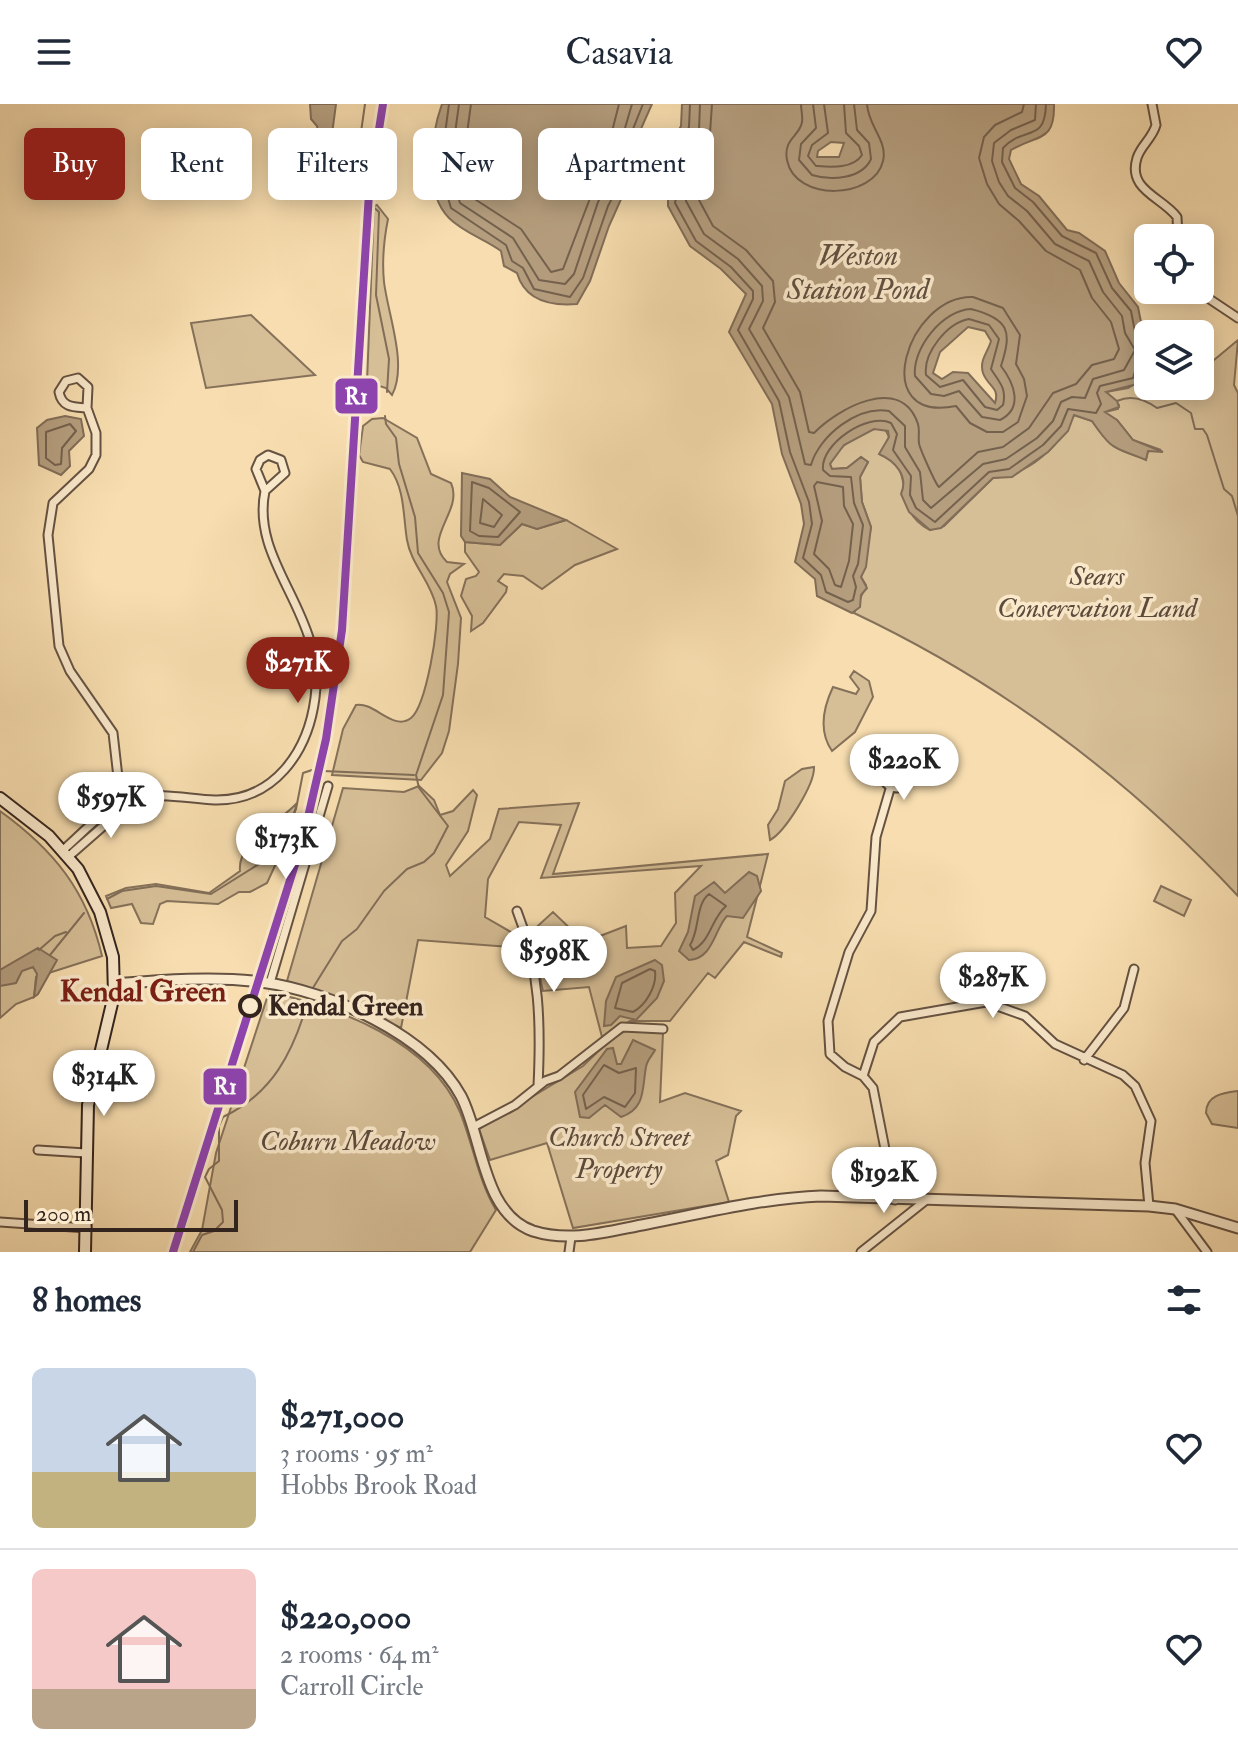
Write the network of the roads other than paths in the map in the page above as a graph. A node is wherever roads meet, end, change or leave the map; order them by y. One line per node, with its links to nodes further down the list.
1 (1152, 104): 2 (street)
2 (1177, 224)
3 (1214, 302): 4 (street)
4 (1238, 318)
5 (87, 408): 5 (street); 10 (street)
6 (265, 491): 6 (street); 10 (street)
7 (328, 786): 14 (street)
8 (890, 789): 8 (street); 18 (street)
9 (0, 798): 11 (main road)
10 (121, 804): 11 (street)
11 (66, 854): 15 (main road)
12 (517, 911): 19 (street)
13 (1134, 969): 17 (street)
14 (270, 983): 15 (street); 20 (street)
15 (115, 984): 22 (main road)
16 (663, 1029): 19 (street)
17 (1084, 1060): 18 (street); 25 (street)
18 (863, 1076): 23 (street)
19 (538, 1086): 20 (street)
20 (473, 1127): 30 (street)
21 (38, 1150): 22 (street)
22 (86, 1153): 28 (main road)
23 (895, 1200): 24 (street); 30 (street)
24 (925, 1201): 25 (street); 33 (street)
25 (1149, 1206): 26 (street)
26 (1175, 1209): 29 (street); 34 (street)
27 (0, 1222): 28 (street)
28 (87, 1228): 31 (main road)
29 (1238, 1228)
30 (571, 1237): 32 (street)
31 (85, 1252)
32 (569, 1252)
33 (861, 1252)
34 (1207, 1252)

